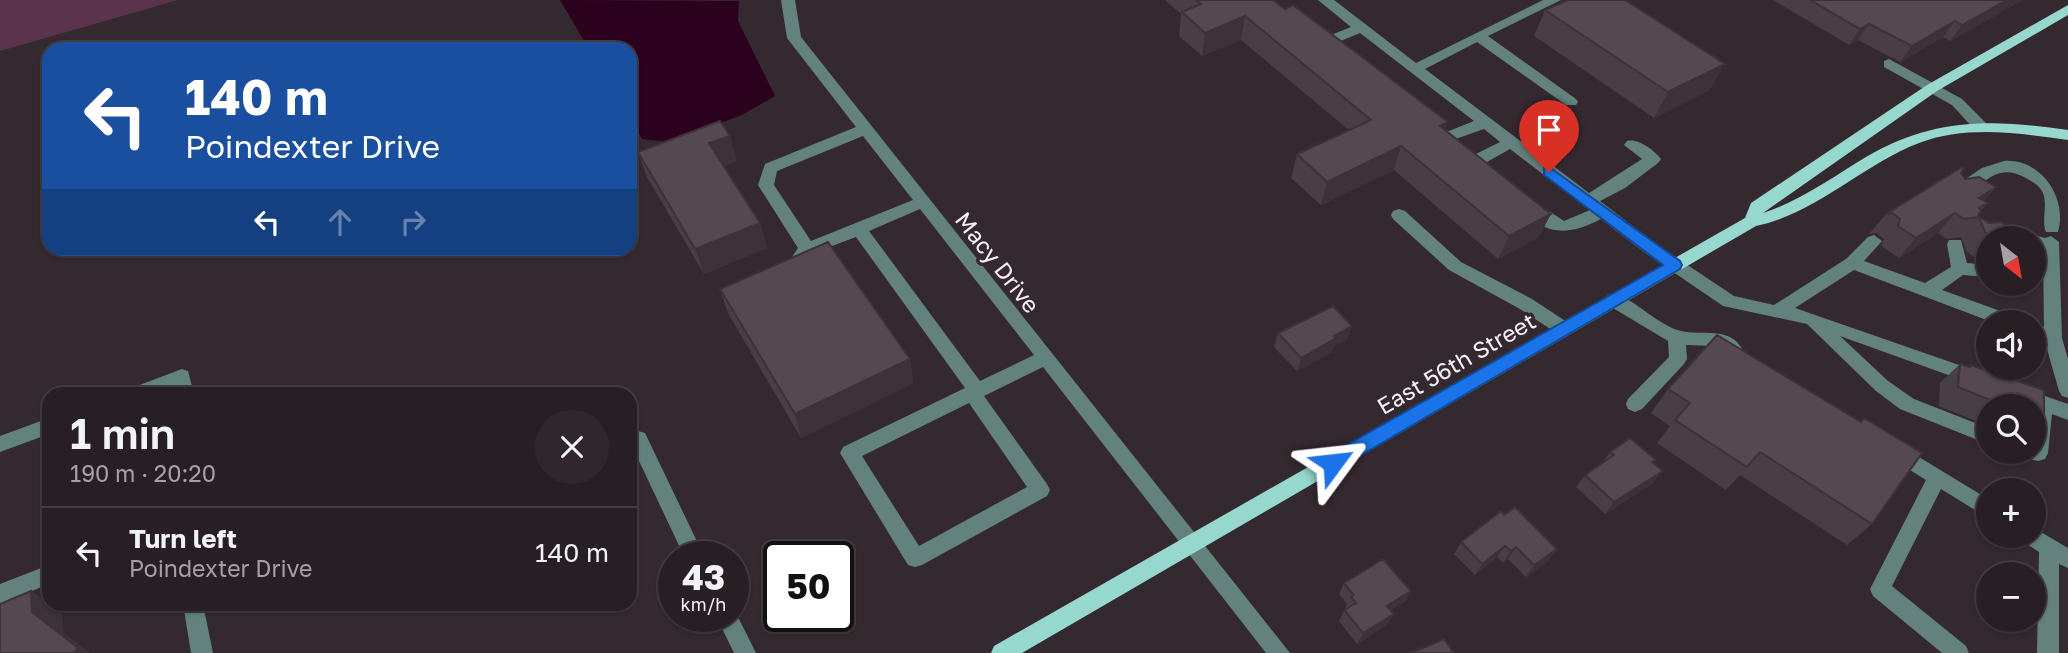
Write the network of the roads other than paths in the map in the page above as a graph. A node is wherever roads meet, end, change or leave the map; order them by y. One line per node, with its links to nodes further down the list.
1 (788, 0): 15 (street, Macy Drive)
2 (1325, 0): 5 (street)
3 (1554, 0): 6 (street)
4 (2068, 9): 10 (main road, East 56th Street)
5 (1361, 28): 7 (street); 9 (street)
6 (1478, 36): 9 (street); 11 (street)
7 (1321, 45)
8 (1889, 64): 10 (street)
9 (1415, 69): 12 (street)
10 (1933, 88): 14 (street); 24 (main road, East 56th Street)
11 (1570, 102)
12 (1484, 122): 13 (street); 17 (street)
13 (1423, 123)
14 (1980, 126): 16 (main road, East 56th Street); 24 (main road, East 56th Street)
15 (865, 129): 21 (street, Macy Drive); 29 (street)
16 (2068, 135)
17 (1510, 143): 20 (street); 22 (street)
18 (1632, 145): 20 (street)
19 (1954, 192): 26 (street)
20 (1588, 201): 22 (street)
21 (922, 202): 25 (street); 44 (street, Macy Drive)
22 (1602, 211): 32 (street)
23 (1399, 215): 40 (street)
24 (1752, 220): 32 (main road, East 56th Street)
25 (859, 229): 29 (street); 51 (street)
26 (2051, 239): 27 (street); 43 (street)
27 (2046, 240)
28 (1874, 241): 31 (street)
29 (807, 249): 34 (street)
30 (1973, 257): 33 (street); 33 (street)
31 (1852, 263): 35 (street); 38 (street)
32 (1675, 265): 36 (main road, East 56th Street); 38 (street)
33 (1960, 269): 35 (street)
34 (786, 271)
35 (1927, 291): 37 (street)
36 (1614, 300): 40 (main road, East 56th Street); 42 (street)
37 (1978, 310)
38 (1776, 312): 39 (street)
39 (1807, 317): 46 (street); 49 (street)
40 (1564, 329): 64 (main road, East 56th Street)
41 (2046, 335): 43 (street)
42 (1677, 338): 45 (street); 53 (street)
43 (2053, 338): 50 (street)
44 (1045, 358): 51 (street); 64 (street, Macy Drive)
45 (1752, 361)
46 (1870, 372): 49 (street); 57 (street)
47 (153, 387): 48 (street)
48 (184, 387)
49 (2000, 390): 52 (street)
50 (2068, 391)
51 (975, 392): 51 (street)
52 (2013, 394)
53 (1635, 404)
54 (2046, 404): 55 (street)
55 (2068, 412)
56 (42, 429): 60 (street)
57 (1976, 431)
58 (638, 439): 63 (street)
59 (1879, 440): 61 (street)
60 (0, 444)
61 (1937, 477): 62 (street); 76 (street)
62 (1976, 501)
63 (687, 541)
64 (1194, 543): 74 (main road, East 56th Street); 75 (street, Macy Drive)
65 (2046, 545): 67 (street)
66 (2040, 548): 77 (street)
67 (2068, 559)
68 (42, 577): 69 (street)
69 (0, 594)
70 (194, 611): 72 (street)
71 (735, 632): 73 (street)
72 (202, 653)
73 (745, 653)
74 (1002, 653)
75 (1279, 653)
76 (1958, 653)
77 (2048, 653)

